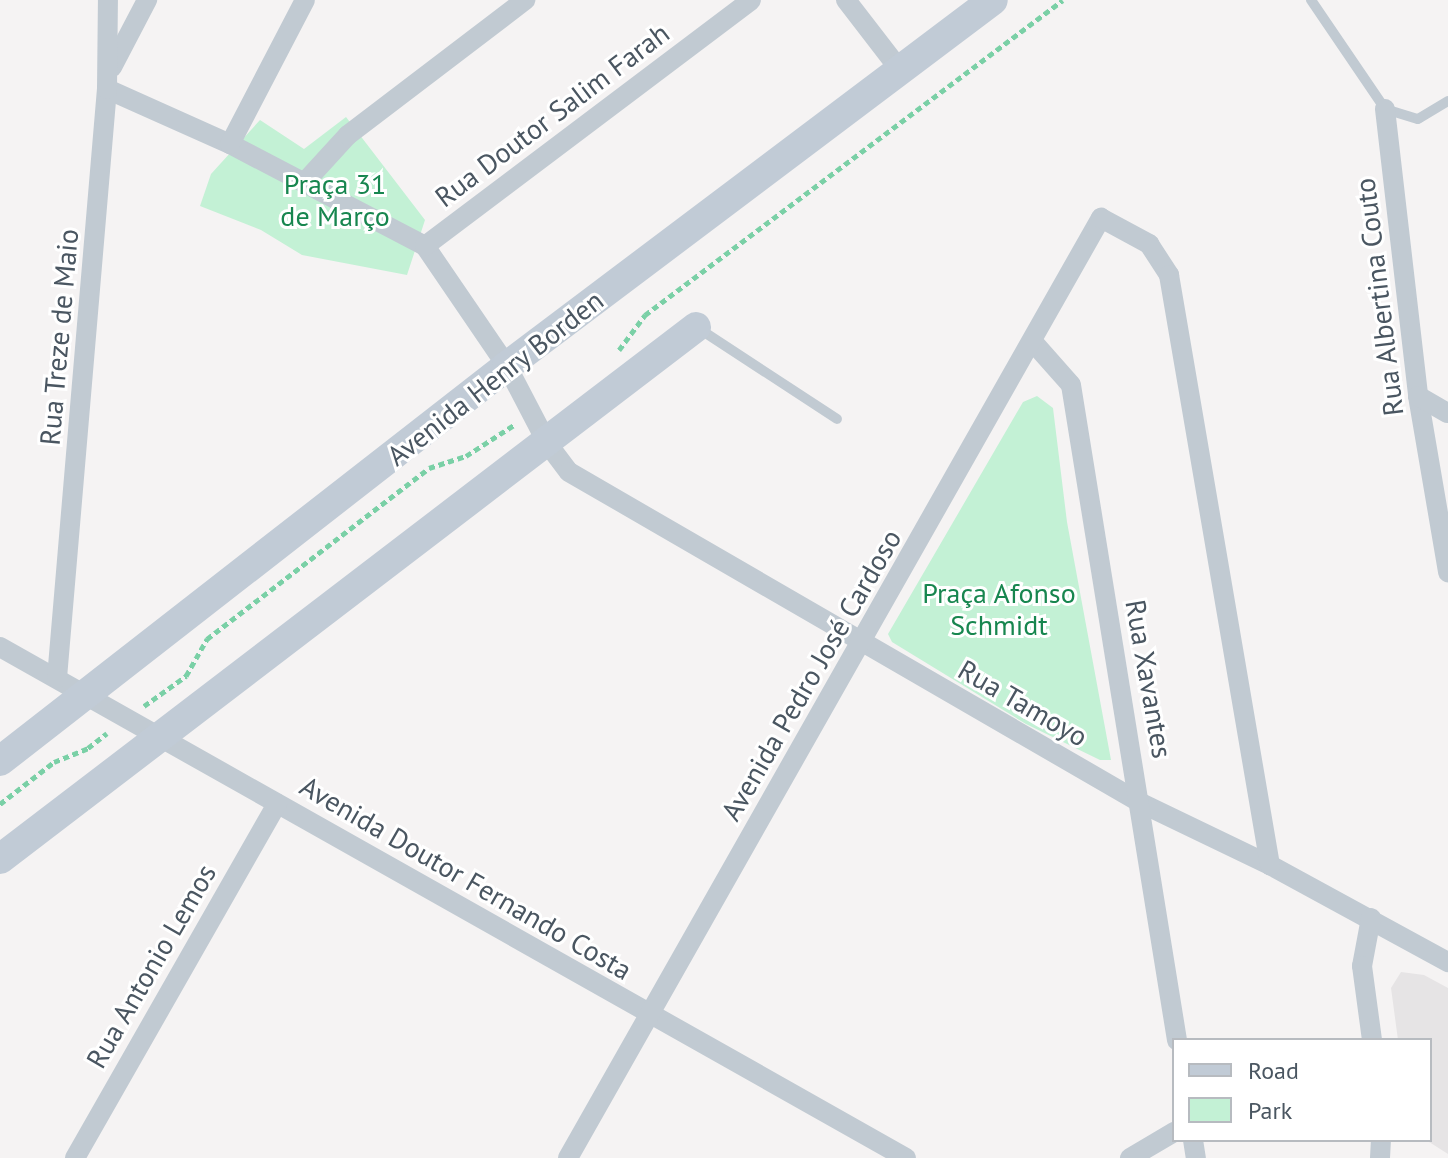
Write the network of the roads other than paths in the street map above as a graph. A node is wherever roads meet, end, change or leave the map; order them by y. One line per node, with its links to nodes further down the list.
1 (108, 0): 10 (street, Rua Treze de Maio)
2 (147, 0): 10 (street)
3 (305, 0): 13 (street)
4 (525, 0): 14 (street)
5 (751, 0): 15 (street, Rua Doutor Salim Farah)
6 (846, 0): 9 (street)
7 (993, 0): 9 (street, Avenida Henry Borden)
8 (1311, 0): 12 (lane)
9 (900, 70): 18 (street, Avenida Henry Borden)
10 (107, 82): 13 (street); 26 (street, Rua Treze de Maio)
11 (1448, 101): 12 (lane)
12 (1385, 109): 19 (street, Rua Albertina Couto)
13 (230, 144): 14 (street)
14 (304, 183): 15 (street)
15 (425, 246): 18 (street, Rua Tamoyo)
16 (696, 327): 21 (lane); 22 (street)
17 (1033, 342): 24 (street, Avenida Pedro José Cardoso); 30 (street, Rua Xavantes); 33 (street, Avenida Pedro José Cardoso)
18 (507, 366): 22 (street, Rua Tamoyo); 27 (street, Avenida Henry Borden)
19 (1418, 396): 20 (street); 23 (street, Rua Albertina Couto)
20 (1448, 413)
21 (837, 419)
22 (547, 443): 24 (street, Rua Tamoyo); 28 (street)
23 (1448, 572)
24 (861, 643): 30 (street, Rua Tamoyo); 36 (street, Avenida Pedro José Cardoso)
25 (0, 647): 26 (street, Avenida Doutor Fernando Costa)
26 (57, 678): 27 (street, Avenida Doutor Fernando Costa)
27 (89, 694): 28 (street, Avenida Doutor Fernando Costa); 29 (street, Avenida Henry Borden)
28 (160, 737): 31 (street, Avenida Doutor Fernando Costa); 32 (street)
29 (0, 761)
30 (1141, 803): 33 (street, Rua Tamoyo); 37 (street, Rua Xavantes)
31 (277, 804): 36 (street, Avenida Doutor Fernando Costa); 40 (street, Rua Antonio Lemos)
32 (0, 859)
33 (1270, 865): 34 (street, Rua Tamoyo)
34 (1371, 918): 35 (street, Rua Tamoyo); 38 (street)
35 (1448, 962)
36 (649, 1014): 41 (street, Avenida Pedro José Cardoso); 42 (street, Avenida Doutor Fernando Costa)
37 (1177, 1038)
38 (1372, 1038)
39 (1172, 1133): 43 (street)
40 (75, 1158)
41 (568, 1158)
42 (906, 1158)
43 (1130, 1158)

